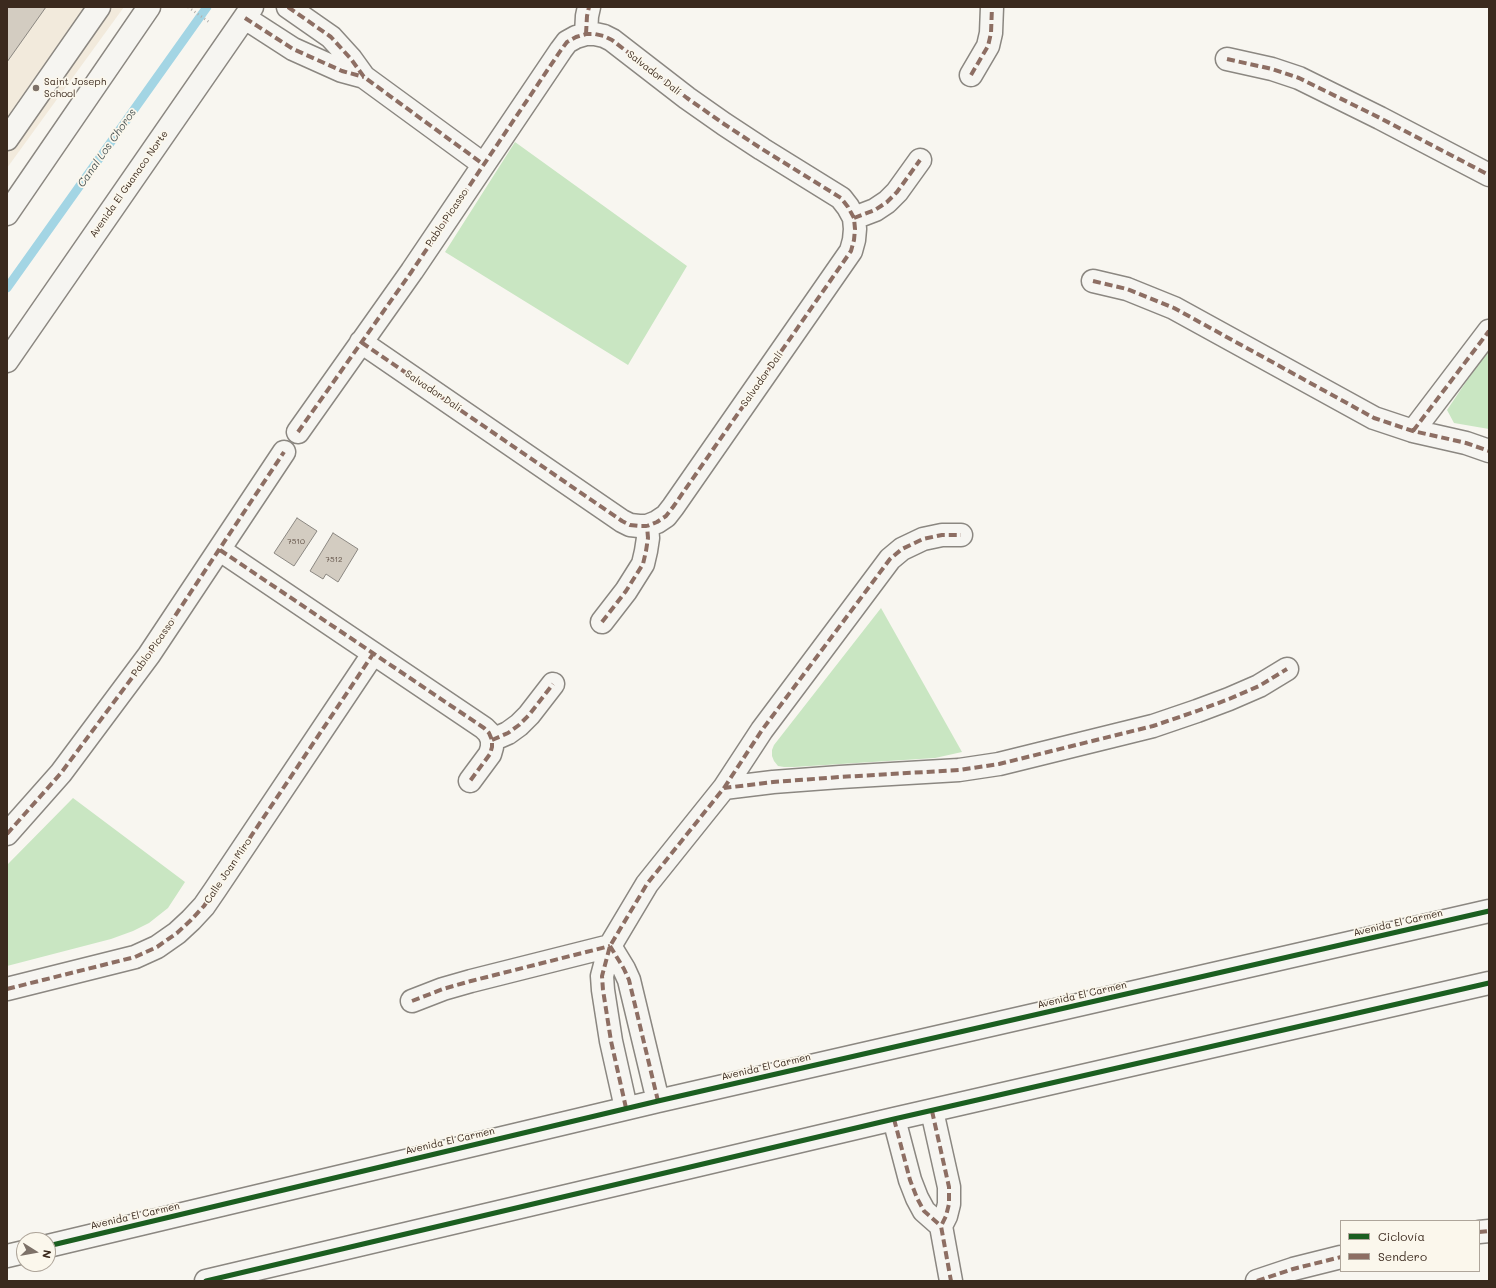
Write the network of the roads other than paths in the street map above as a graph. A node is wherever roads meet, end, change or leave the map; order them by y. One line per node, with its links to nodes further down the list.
1 (99, 7): 11 (street)
2 (149, 7): 15 (street)
3 (288, 7): 10 (street)
4 (589, 7): 7 (street)
5 (992, 7): 9 (street)
6 (248, 12): 10 (street); 20 (street, Avenida El Guanaco Norte)
7 (586, 34): 13 (street, Pablo Picasso); 16 (street, Salvador Dalí)
8 (1227, 59): 14 (street)
9 (971, 75)
10 (364, 78): 13 (street)
11 (7, 139)
12 (920, 160): 16 (street)
13 (483, 164): 19 (street, Pablo Picasso)
14 (1489, 175)
15 (7, 214)
16 (854, 218): 25 (street, Salvador Dalí)
17 (1093, 281): 21 (street)
18 (1489, 331): 21 (street)
19 (361, 342): 22 (street, Pablo Picasso); 25 (street, Salvador Dalí)
20 (8, 358)
21 (1413, 431): 23 (street)
22 (298, 432)
23 (1489, 451)
24 (284, 452): 27 (street, Pablo Picasso)
25 (647, 526): 28 (street)
26 (961, 535): 34 (street)
27 (220, 550): 29 (street); 35 (street, Pablo Picasso)
28 (602, 622)
29 (373, 654): 32 (street); 39 (street, Calle Joan Miro)
30 (1287, 669): 34 (street)
31 (553, 684): 32 (street)
32 (492, 740): 33 (street)
33 (470, 781)
34 (724, 788): 37 (street)
35 (7, 834)
36 (1489, 911): 41 (street, Avenida El Carmen)
37 (610, 946): 40 (street); 41 (street); 42 (street)
38 (1489, 984): 43 (street)
39 (7, 989)
40 (412, 1002)
41 (658, 1101): 42 (street, Avenida El Carmen)
42 (626, 1108): 46 (street, Avenida El Carmen)
43 (932, 1110): 44 (street); 45 (street)
44 (894, 1119): 45 (street); 48 (street)
45 (941, 1226): 49 (street)
46 (56, 1244)
47 (1340, 1256): 50 (street)
48 (206, 1281)
49 (951, 1281)
50 (1257, 1281)

